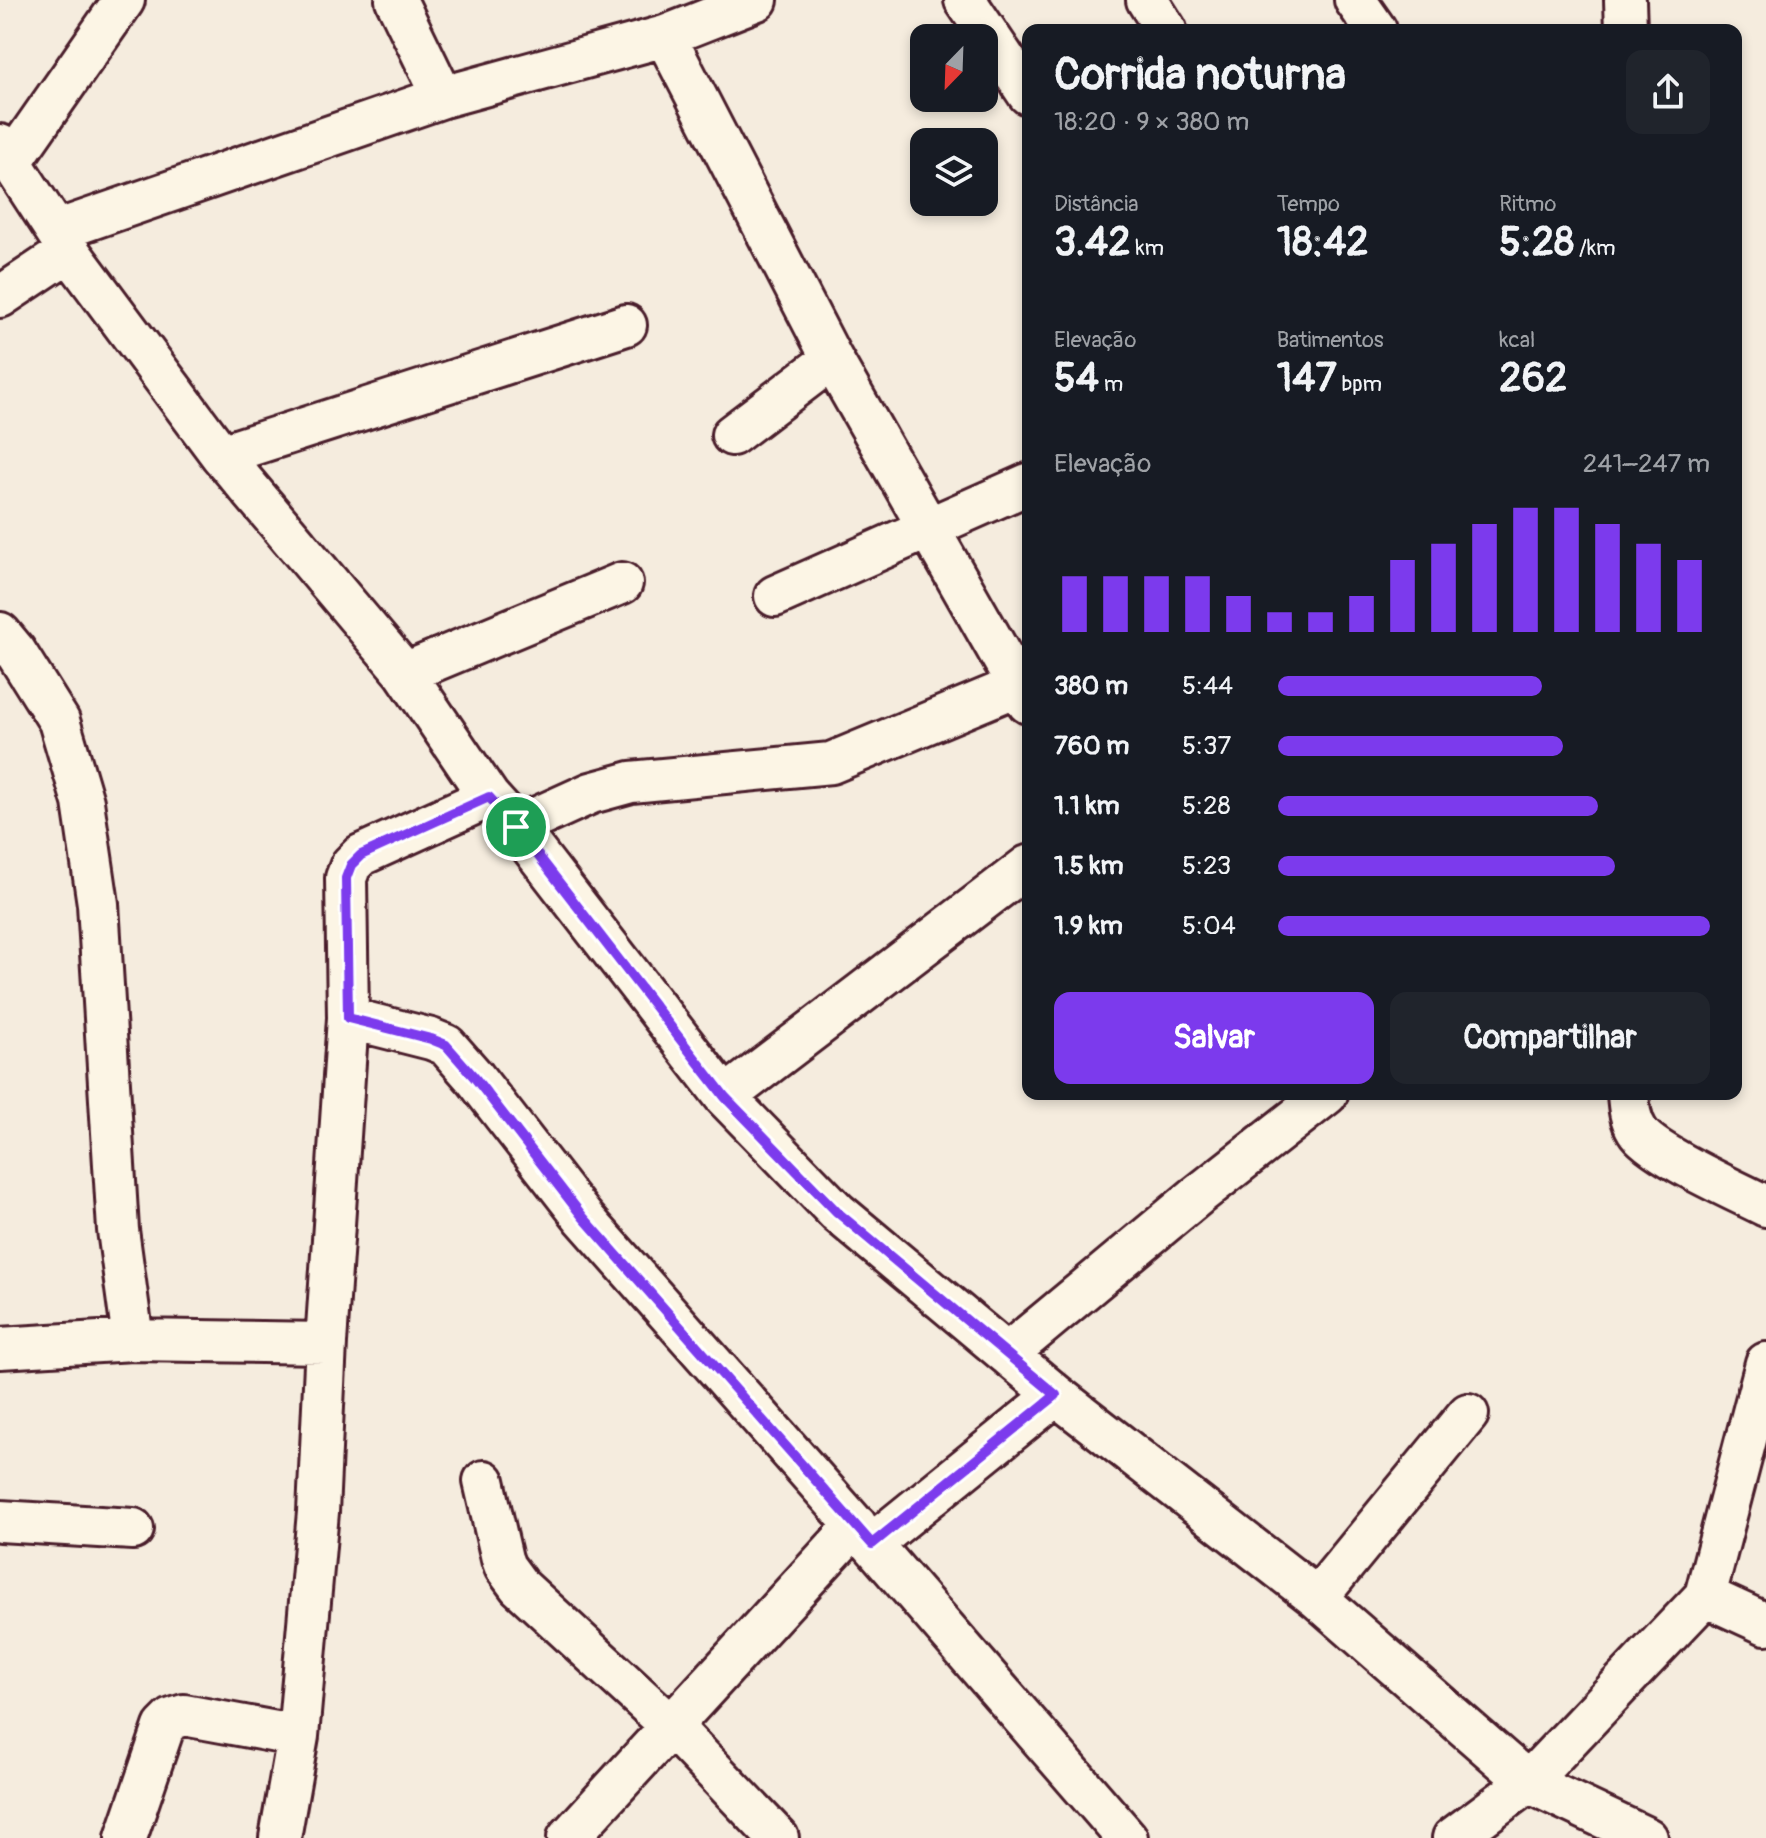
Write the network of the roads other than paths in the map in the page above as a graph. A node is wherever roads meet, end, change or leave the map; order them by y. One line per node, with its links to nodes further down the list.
1 (124, 0): 14 (street)
2 (396, 0): 13 (street)
3 (757, 0): 11 (street)
4 (965, 0): 12 (street)
5 (1147, 0): 8 (street)
6 (1355, 0): 9 (street)
7 (1625, 0): 10 (street)
8 (1162, 24)
9 (1372, 24)
10 (1626, 24)
11 (665, 36): 13 (street); 18 (street)
12 (1022, 85)
13 (443, 97): 15 (street)
14 (6, 153): 15 (street)
15 (62, 241): 16 (street); 20 (street)
16 (0, 297)
17 (626, 325): 20 (street)
18 (832, 359): 19 (street); 22 (street)
19 (732, 435)
20 (221, 455): 26 (street)
21 (1022, 487): 22 (street)
22 (928, 529): 24 (street); 27 (street)
23 (622, 583): 26 (street)
24 (775, 596)
25 (0, 633): 36 (street)
26 (405, 673): 28 (street)
27 (1022, 694): 29 (street)
28 (489, 797): 29 (street); 31 (street)
29 (516, 827): 32 (street)
30 (1022, 871): 32 (street)
31 (348, 1018): 37 (street); 46 (street)
32 (725, 1097): 39 (street)
33 (1319, 1100): 39 (street)
34 (1628, 1100): 35 (street)
35 (1766, 1206)
36 (133, 1340): 37 (street); 38 (street)
37 (326, 1343): 51 (street)
38 (0, 1348)
39 (1007, 1354): 41 (street)
40 (1766, 1363): 47 (street)
41 (1056, 1395): 46 (street); 48 (street)
42 (1468, 1414): 48 (street)
43 (484, 1481): 50 (street)
44 (0, 1521): 45 (street)
45 (133, 1529)
46 (864, 1534): 50 (street); 57 (street)
47 (1705, 1596): 49 (street); 52 (street)
48 (1317, 1598): 52 (street)
49 (1766, 1624)
50 (670, 1725): 55 (street); 56 (street)
51 (298, 1736): 53 (street); 54 (street)
52 (1528, 1782): 58 (street); 59 (street)
53 (126, 1838)
54 (280, 1838)
55 (568, 1838)
56 (778, 1838)
57 (1127, 1838)
58 (1453, 1838)
59 (1647, 1838)

